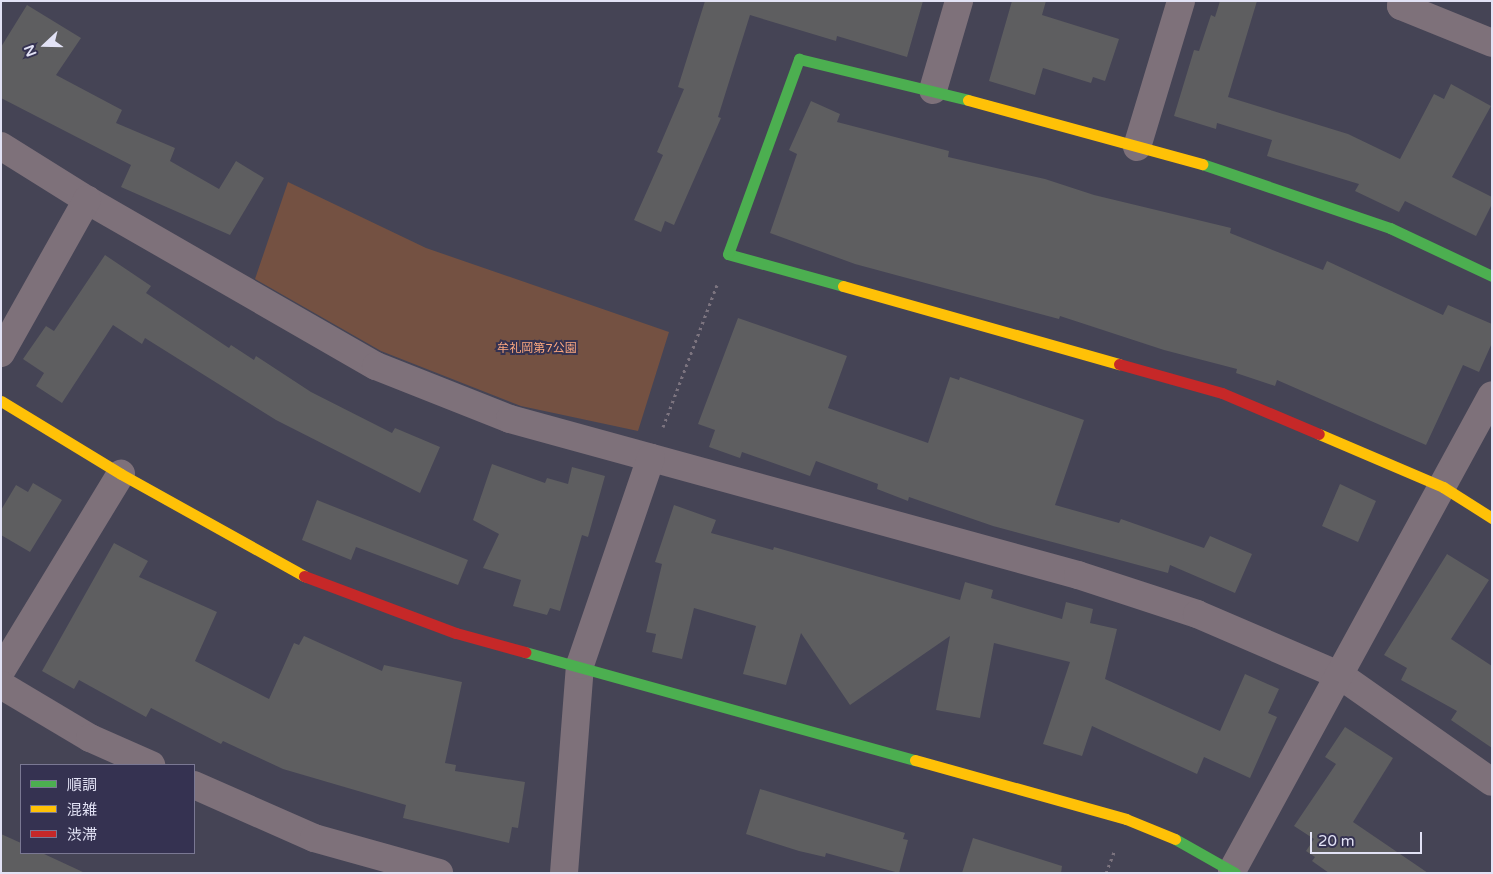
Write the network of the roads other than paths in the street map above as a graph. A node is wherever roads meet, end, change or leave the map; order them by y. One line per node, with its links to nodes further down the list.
1 (958, 1): 5 (street)
2 (1181, 1): 7 (street)
3 (1402, 1): 4 (street)
4 (1492, 43)
5 (933, 90): 7 (street); 15 (street)
6 (1, 146): 8 (street)
7 (1137, 148): 9 (street)
8 (87, 200): 10 (street); 13 (street)
9 (1492, 276)
10 (1, 353)
11 (1492, 395): 15 (street)
12 (1, 401): 14 (street)
13 (651, 458): 17 (street); 19 (street)
14 (121, 474): 17 (street); 18 (street)
15 (1443, 487): 16 (street); 19 (street)
16 (1492, 518)
17 (580, 665): 24 (street); 26 (street)
18 (1, 670)
19 (1341, 676): 22 (street); 24 (street)
20 (1, 685): 21 (street)
21 (149, 764)
22 (1492, 782)
23 (195, 785): 25 (street)
24 (1233, 872)
25 (439, 873)
26 (564, 873)

